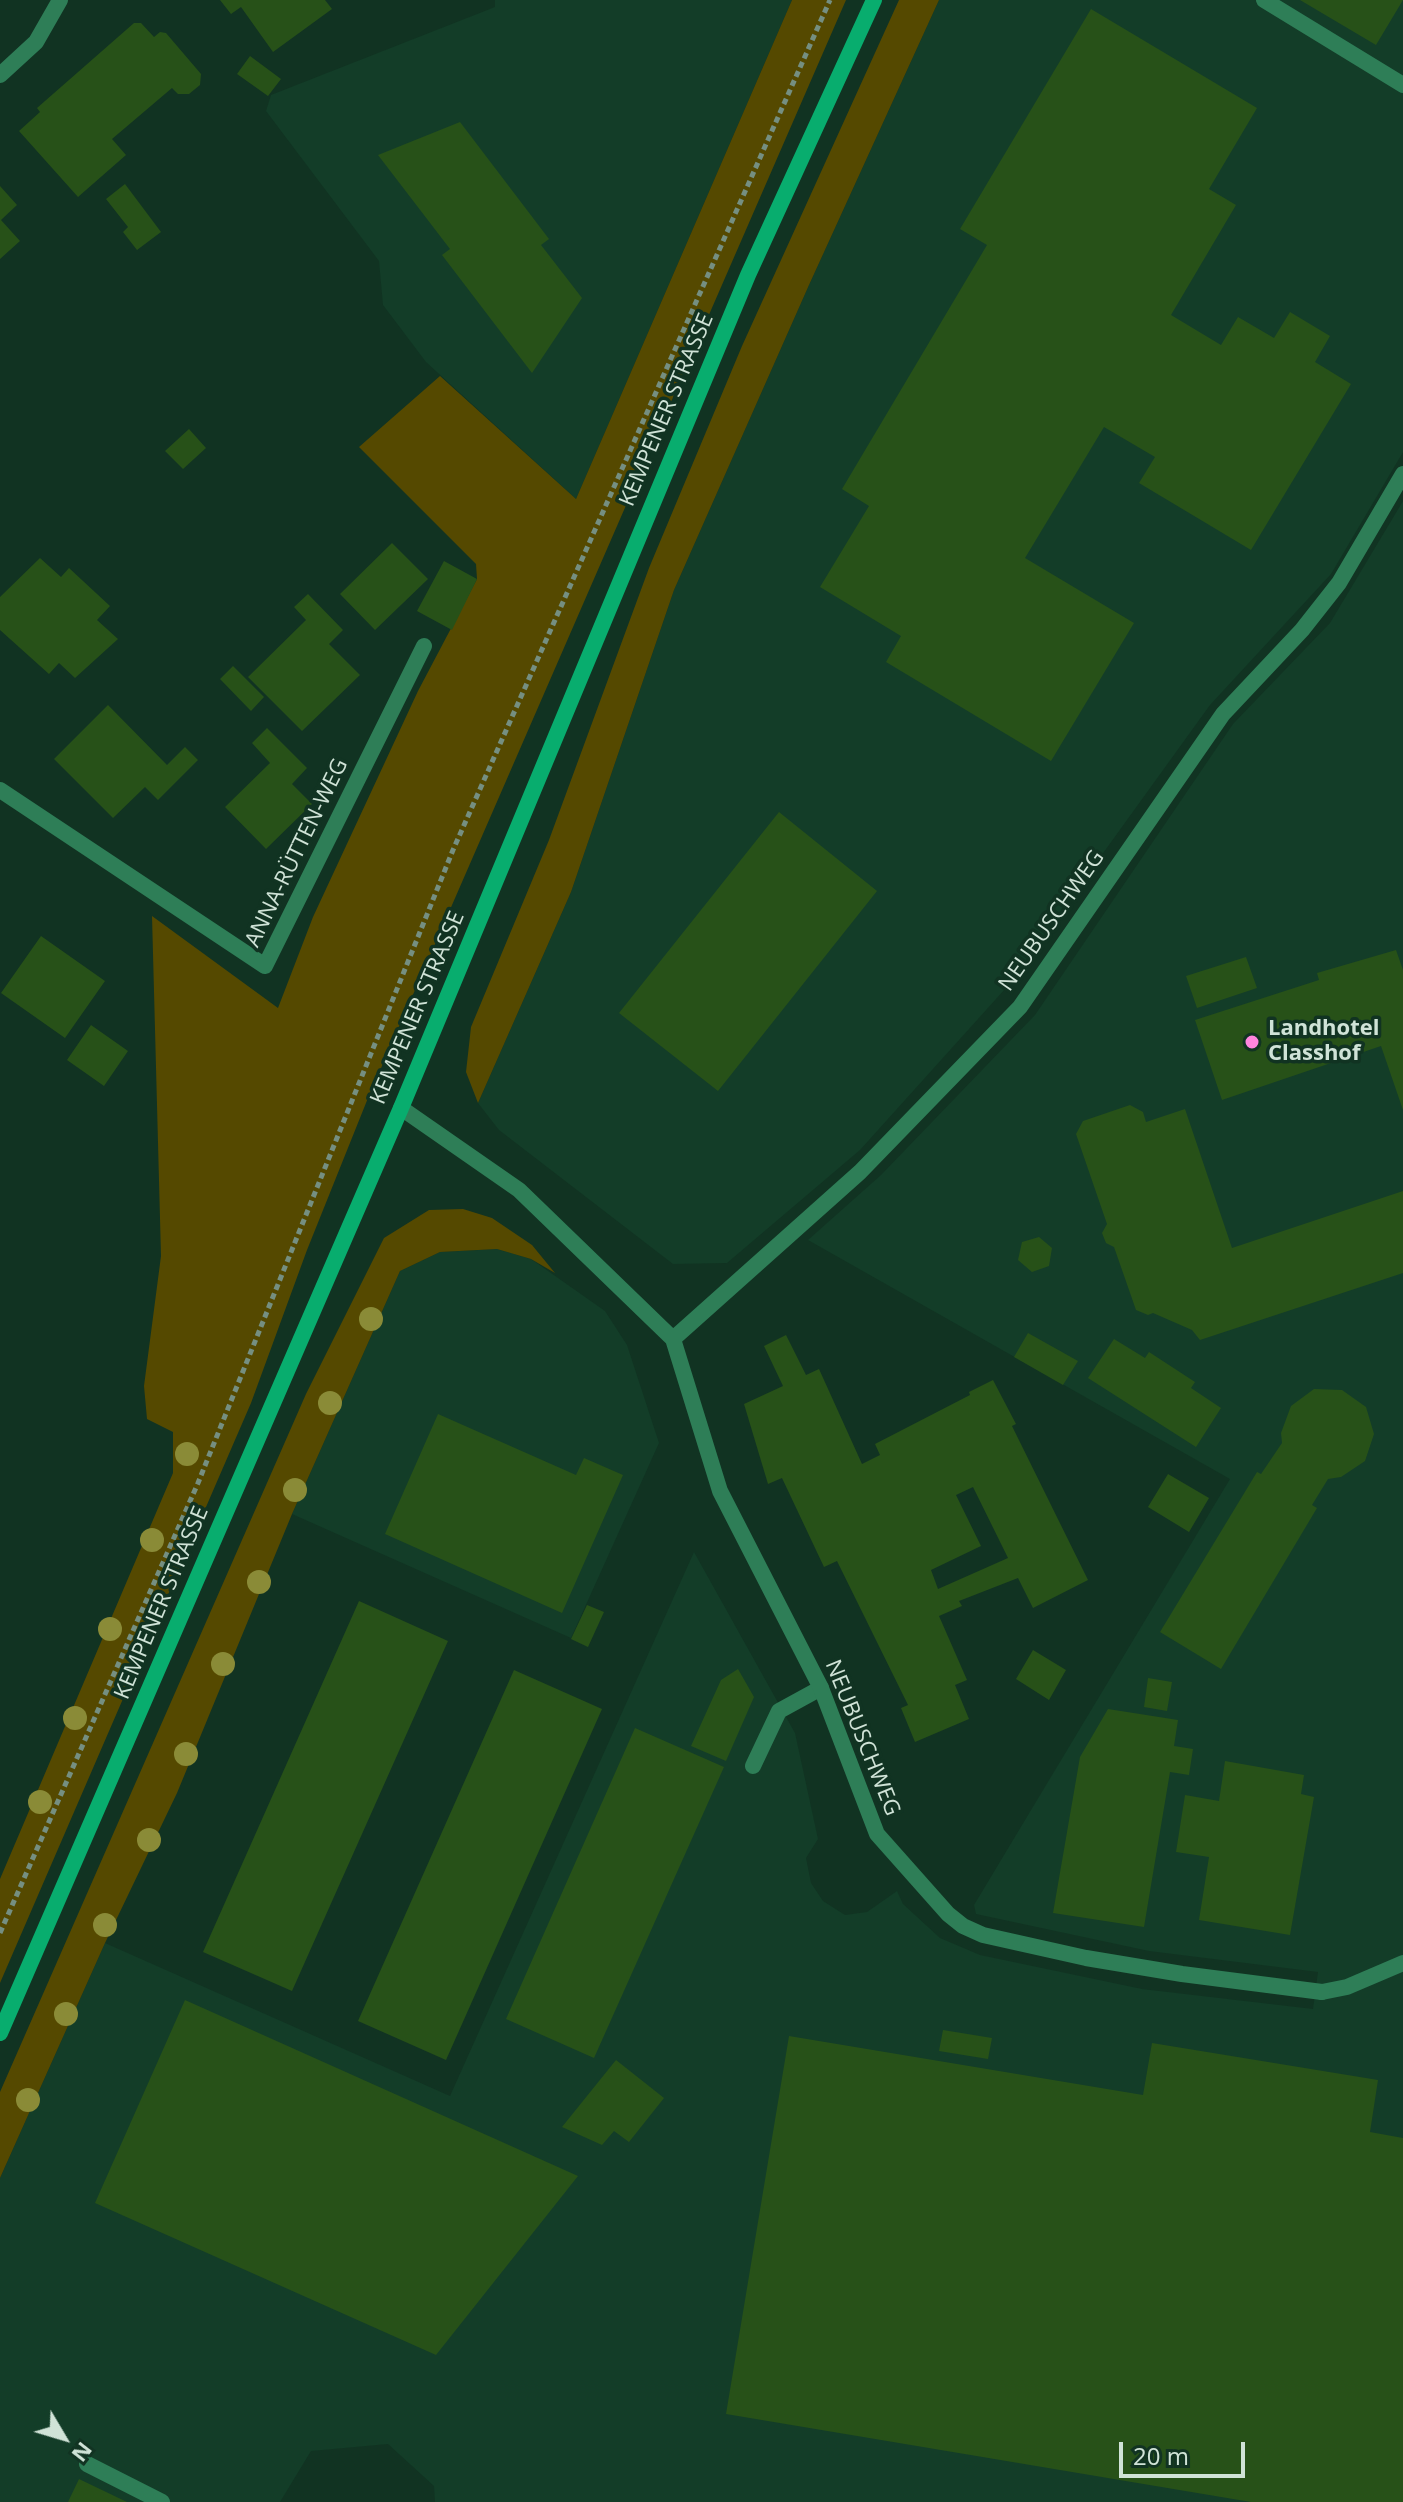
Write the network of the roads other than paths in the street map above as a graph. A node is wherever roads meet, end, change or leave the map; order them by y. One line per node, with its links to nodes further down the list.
1 (60, 0): 4 (street)
2 (874, 0): 9 (main road, KEMPENER STRASSE)
3 (1264, 0): 5 (street)
4 (0, 75)
5 (1403, 85)
6 (1403, 474): 10 (street, NEUBUSCHWEG)
7 (424, 646): 8 (street, ANNA-RÜTTEN-WEG)
8 (0, 790)
9 (401, 1108): 10 (street, NEUBUSCHWEG); 14 (main road, KEMPENER STRASSE)
10 (673, 1339): 11 (street, NEUBUSCHWEG)
11 (821, 1688): 12 (street); 13 (street, NEUBUSCHWEG)
12 (753, 1766)
13 (1403, 1963)
14 (0, 2033)
15 (87, 2464): 16 (street)
16 (162, 2502)

